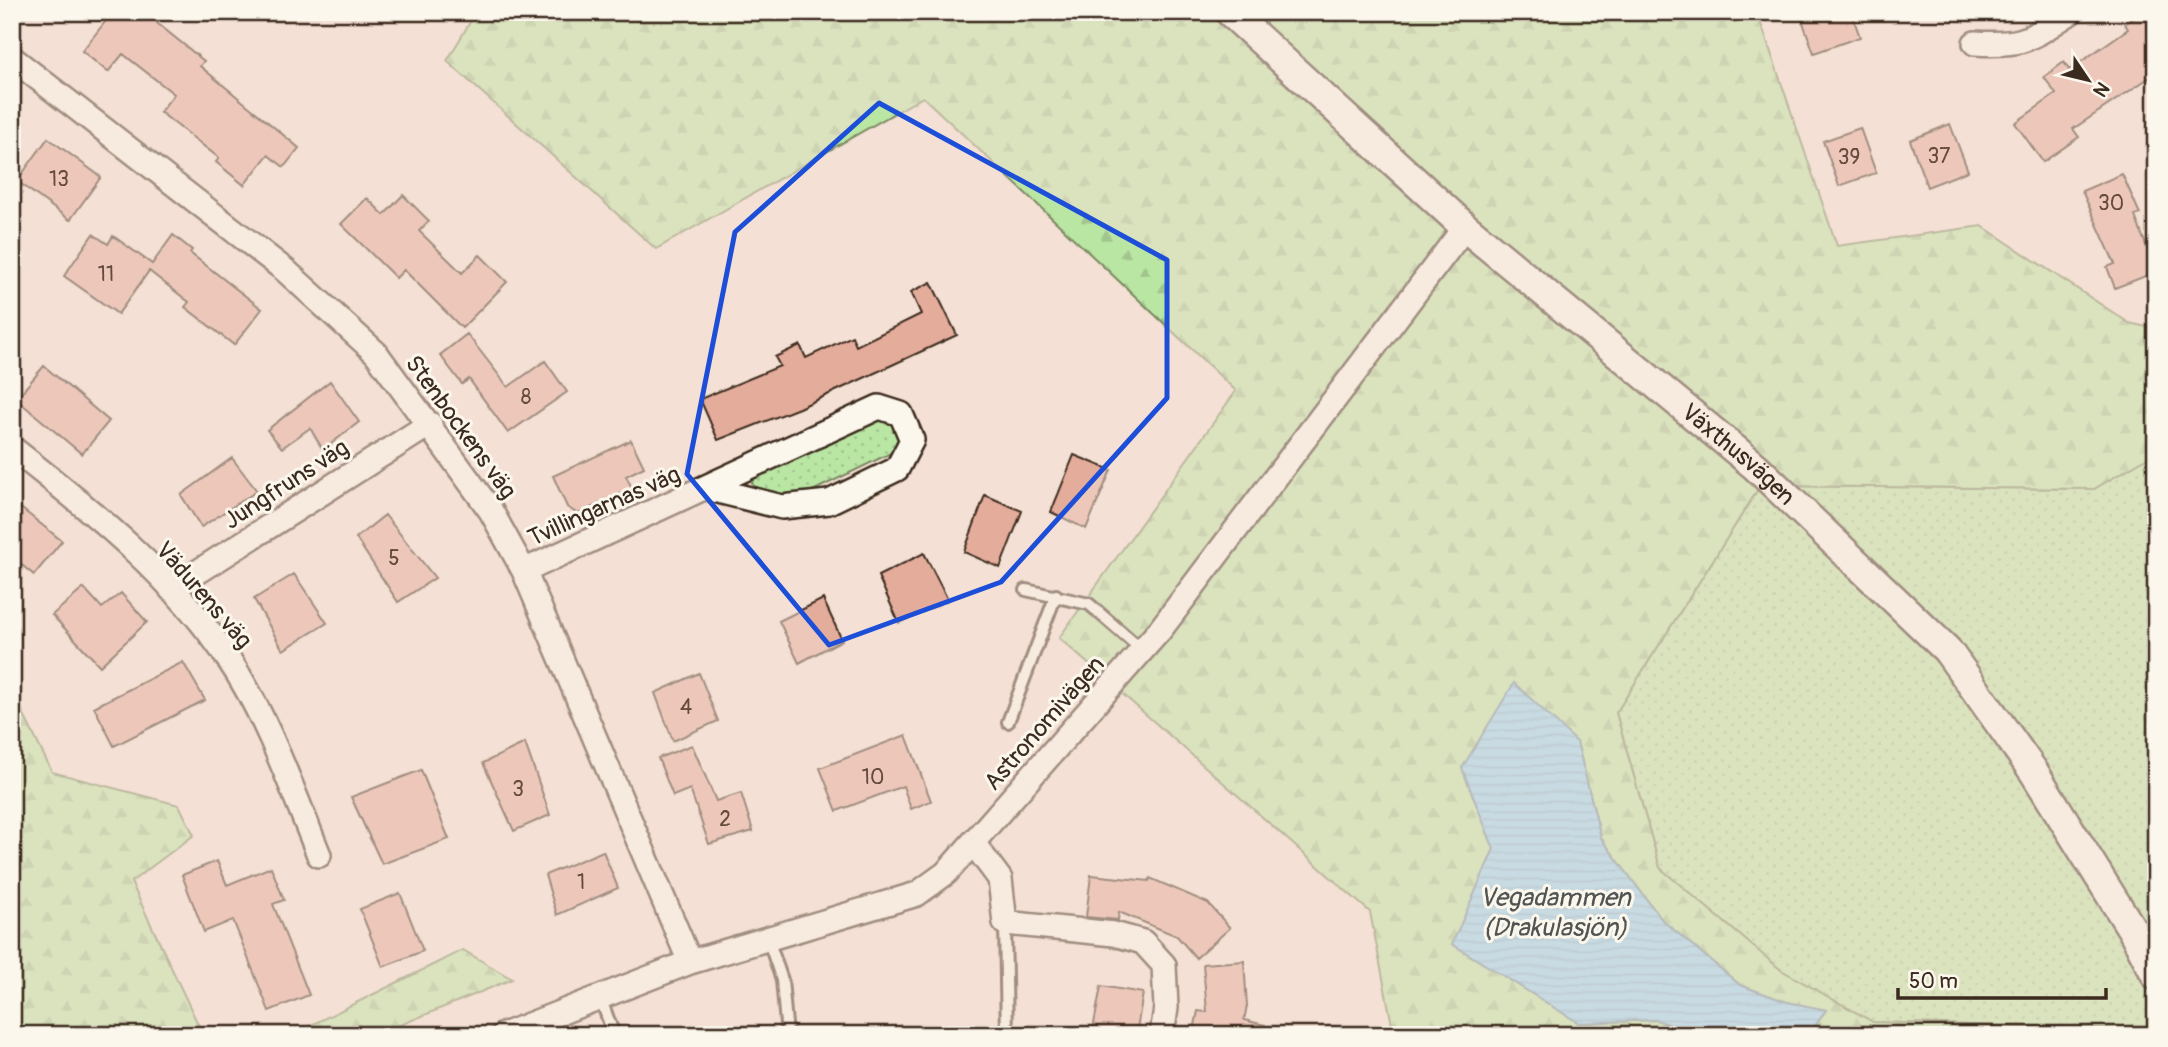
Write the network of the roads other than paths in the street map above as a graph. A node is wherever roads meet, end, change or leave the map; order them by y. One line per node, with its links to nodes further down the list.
1 (1230, 12): 5 (street, Växthusvägen)
2 (2071, 12): 3 (street)
3 (1975, 43)
4 (12, 58): 6 (street, Stenbockens väg)
5 (1465, 227): 13 (street, Astronomivägen); 20 (street, Växthusvägen)
6 (430, 424): 9 (street, Stenbockens väg); 10 (street, Jungfruns väg)
7 (12, 448): 10 (street, Vädurens väg)
8 (706, 488): 8 (street, Tvillingarnas väg); 9 (street, Tvillingarnas väg)
9 (524, 571): 19 (street, Stenbockens väg)
10 (171, 589): 16 (street, Vädurens väg)
11 (1026, 590): 12 (lane)
12 (1056, 595): 13 (lane); 14 (lane)
13 (1142, 650): 15 (street, Astronomivägen)
14 (1008, 722)
15 (974, 844): 17 (street); 18 (street, Astronomivägen)
16 (319, 855)
17 (1005, 923): 25 (lane); 26 (street)
18 (767, 938): 19 (street, Astronomivägen); 24 (lane)
19 (690, 962): 21 (street, Astronomivägen)
20 (2156, 975)
21 (600, 997): 22 (street, Astronomivägen); 23 (lane)
22 (503, 1035)
23 (614, 1035)
24 (787, 1035)
25 (1007, 1035)
26 (1162, 1035)

